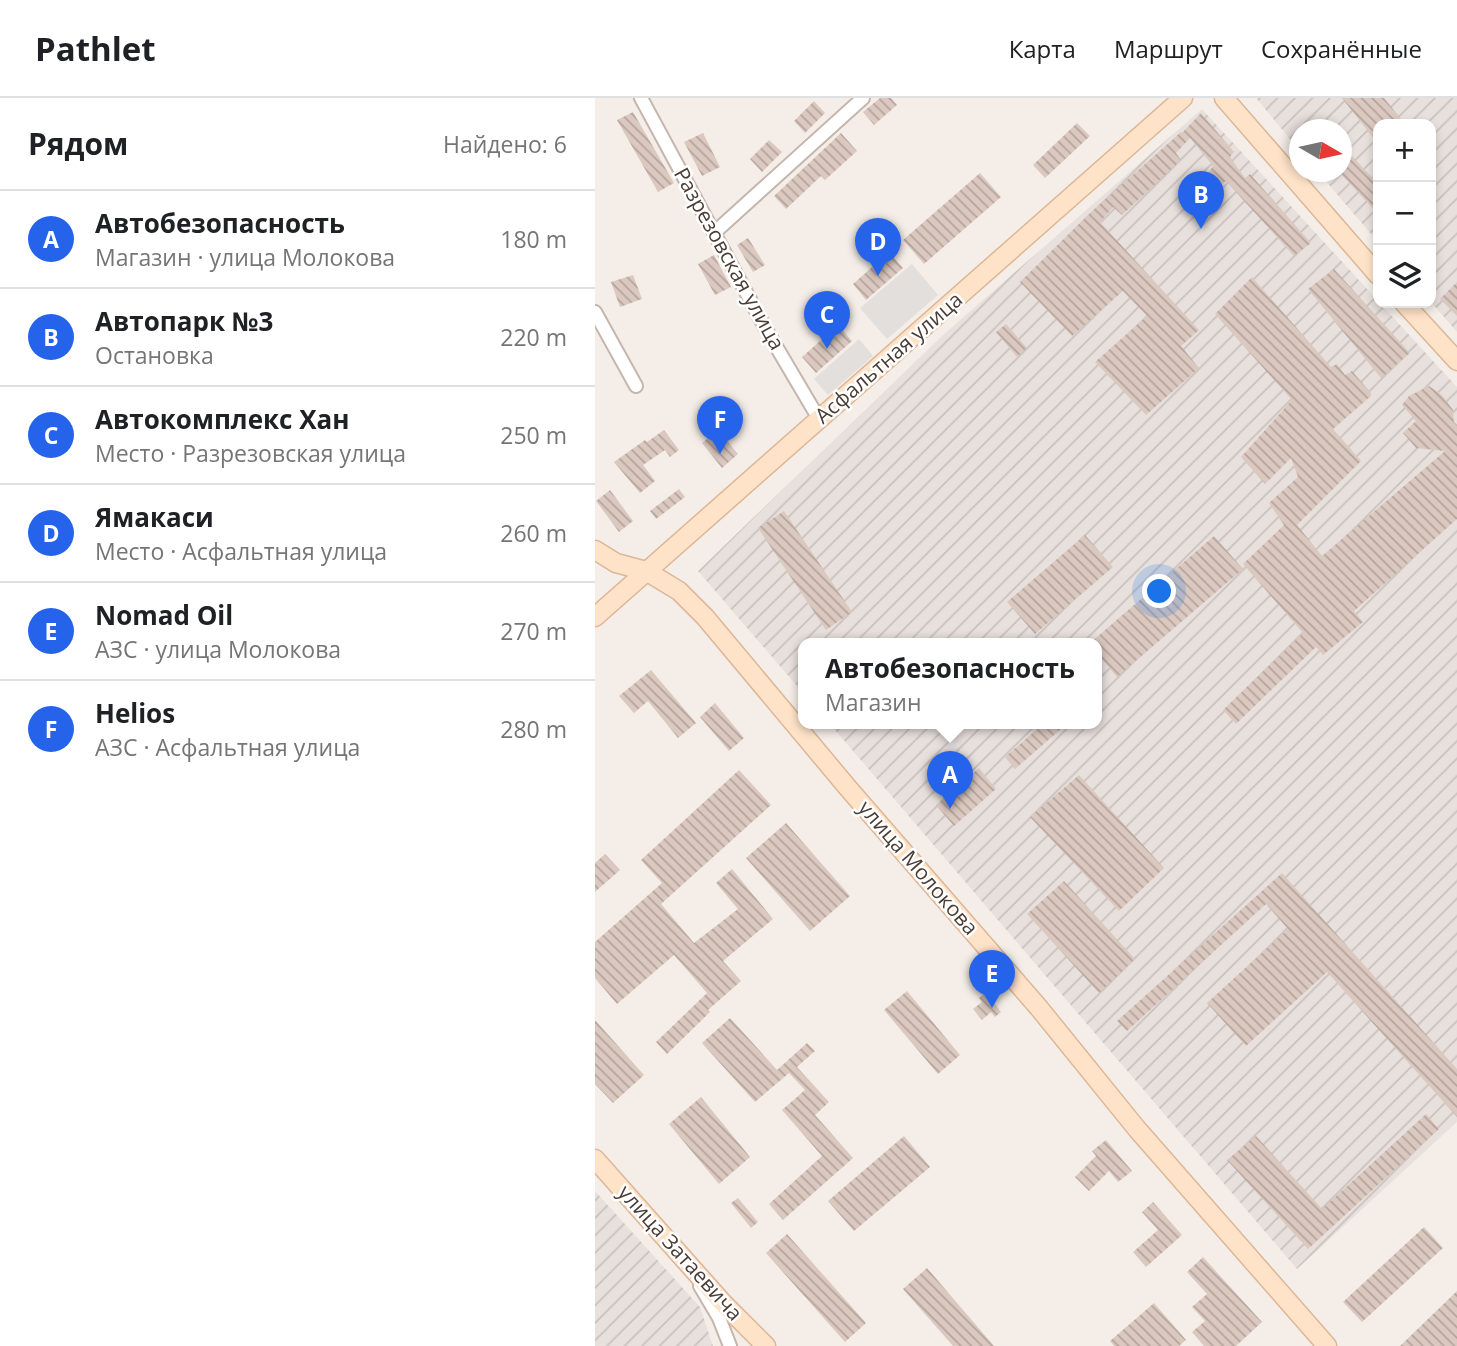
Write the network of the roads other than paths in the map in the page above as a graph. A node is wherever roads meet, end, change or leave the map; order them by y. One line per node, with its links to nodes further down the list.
1 (641, 98): 5 (street, Разрезовская улица)
2 (863, 98): 5 (street)
3 (1183, 98): 11 (street, Асфальтная улица)
4 (1224, 98): 6 (street)
5 (715, 232): 11 (street, Разрезовская улица)
6 (1373, 269)
7 (1409, 308): 9 (street)
8 (595, 313): 10 (street)
9 (1457, 361)
10 (635, 386)
11 (819, 419): 13 (street, Асфальтная улица)
12 (595, 550): 13 (street, улица Молокова)
13 (646, 571): 14 (street, Асфальтная улица); 15 (street, улица Молокова)
14 (595, 617)
15 (798, 728)
16 (799, 729): 21 (street, улица Молокова)
17 (595, 1159): 18 (street, улица Затаевича)
18 (680, 1253): 19 (street); 20 (street, улица Затаевича)
19 (730, 1346)
20 (766, 1346)
21 (1327, 1346)

